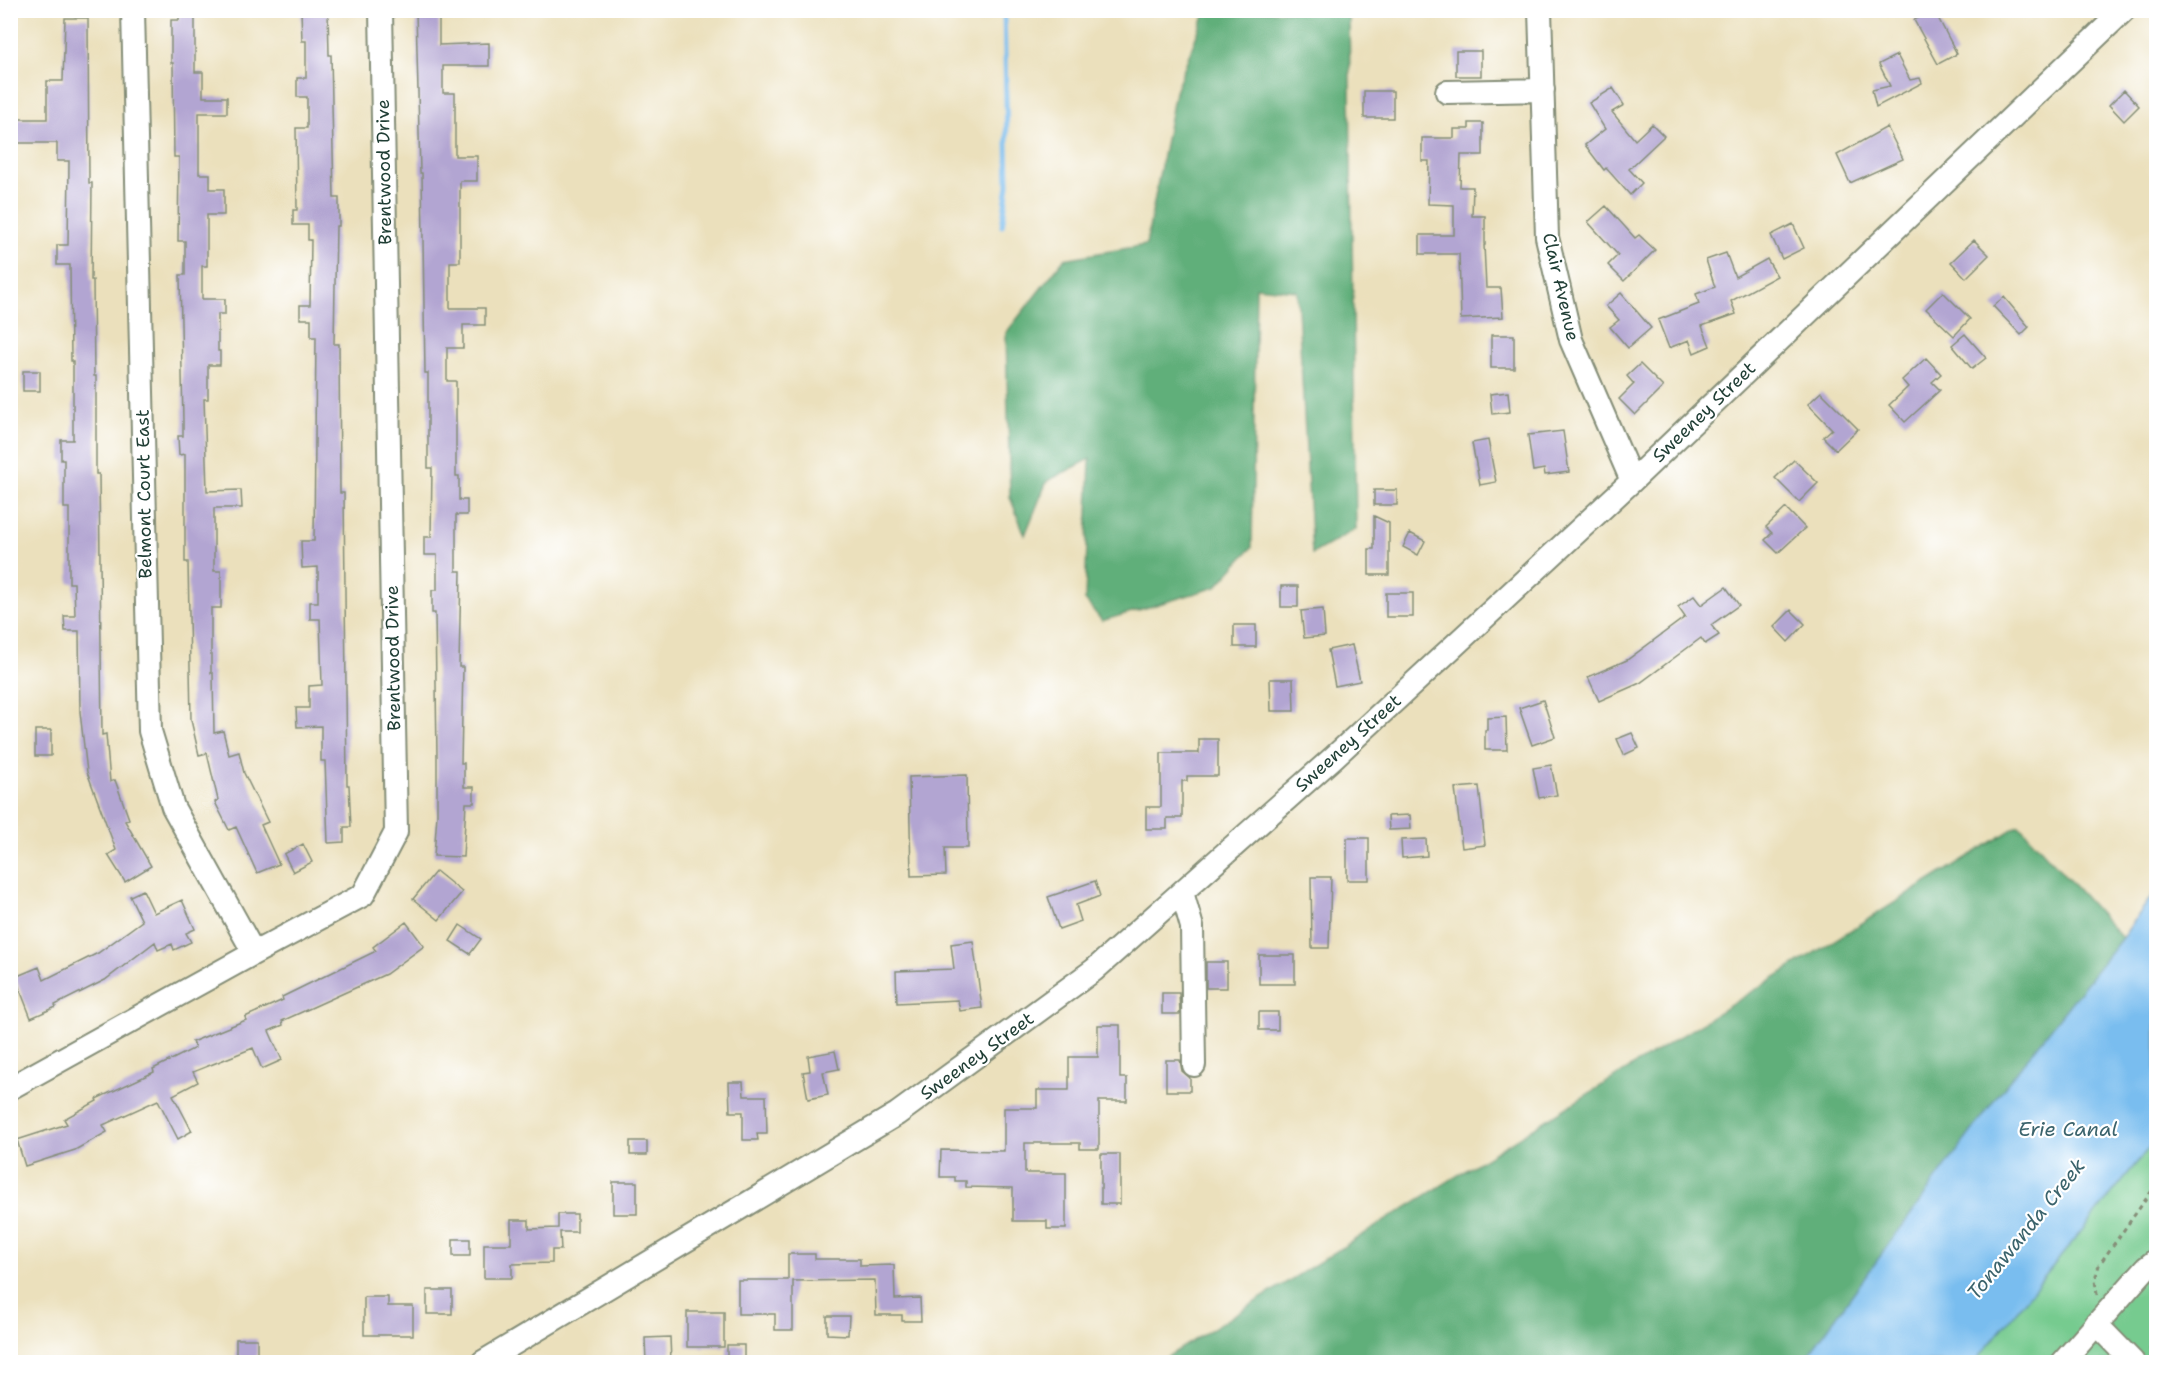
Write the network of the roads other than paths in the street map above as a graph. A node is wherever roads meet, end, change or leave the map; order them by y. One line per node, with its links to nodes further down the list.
1 (133, 10): 9 (street, Belmont Court East)
2 (381, 10): 9 (street, Brentwood Drive)
3 (1540, 10): 5 (street, Clair Avenue)
4 (2124, 10): 7 (street, Sweeney Street)
5 (1543, 90): 6 (street); 7 (street, Clair Avenue)
6 (1448, 92)
7 (1632, 481): 8 (street, Sweeney Street)
8 (1182, 892): 10 (street); 15 (street, Sweeney Street)
9 (254, 953): 11 (street, Brentwood Drive)
10 (1194, 1065)
11 (13, 1082)
12 (2157, 1260): 13 (street)
13 (2102, 1318): 14 (street); 16 (street)
14 (2074, 1358)
15 (483, 1362)
16 (2133, 1362)

